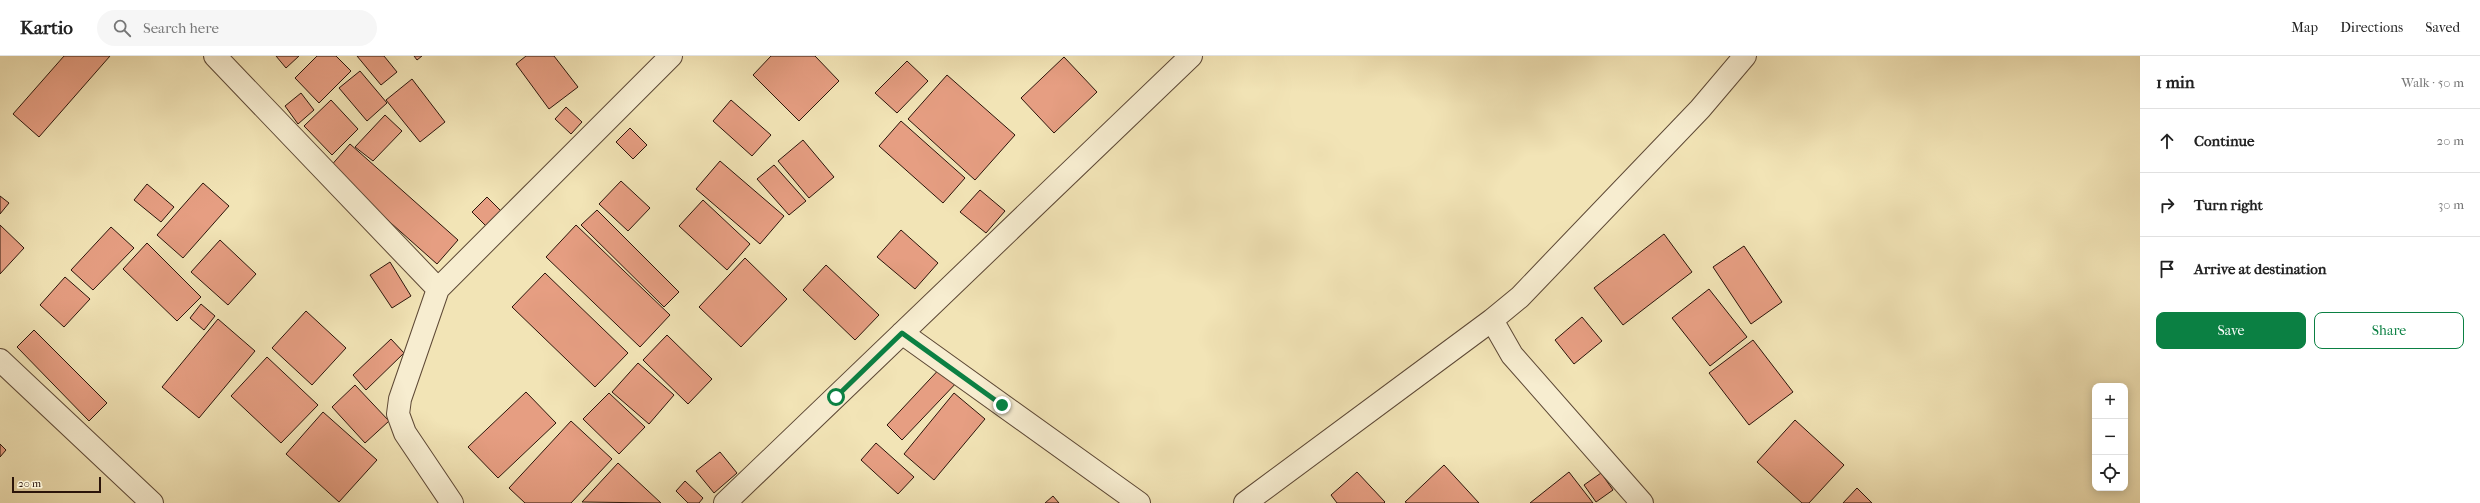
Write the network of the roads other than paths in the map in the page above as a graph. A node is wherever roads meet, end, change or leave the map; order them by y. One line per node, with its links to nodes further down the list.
1 (215, 56): 5 (street)
2 (671, 56): 5 (street)
3 (1191, 56): 7 (street)
4 (1745, 56): 6 (street)
5 (438, 289): 10 (street)
6 (1492, 320): 13 (street); 14 (street)
7 (902, 333): 11 (street); 12 (street)
8 (0, 360): 9 (street)
9 (142, 500)
10 (452, 503)
11 (725, 503)
12 (1138, 503)
13 (1245, 503)
14 (1642, 503)

